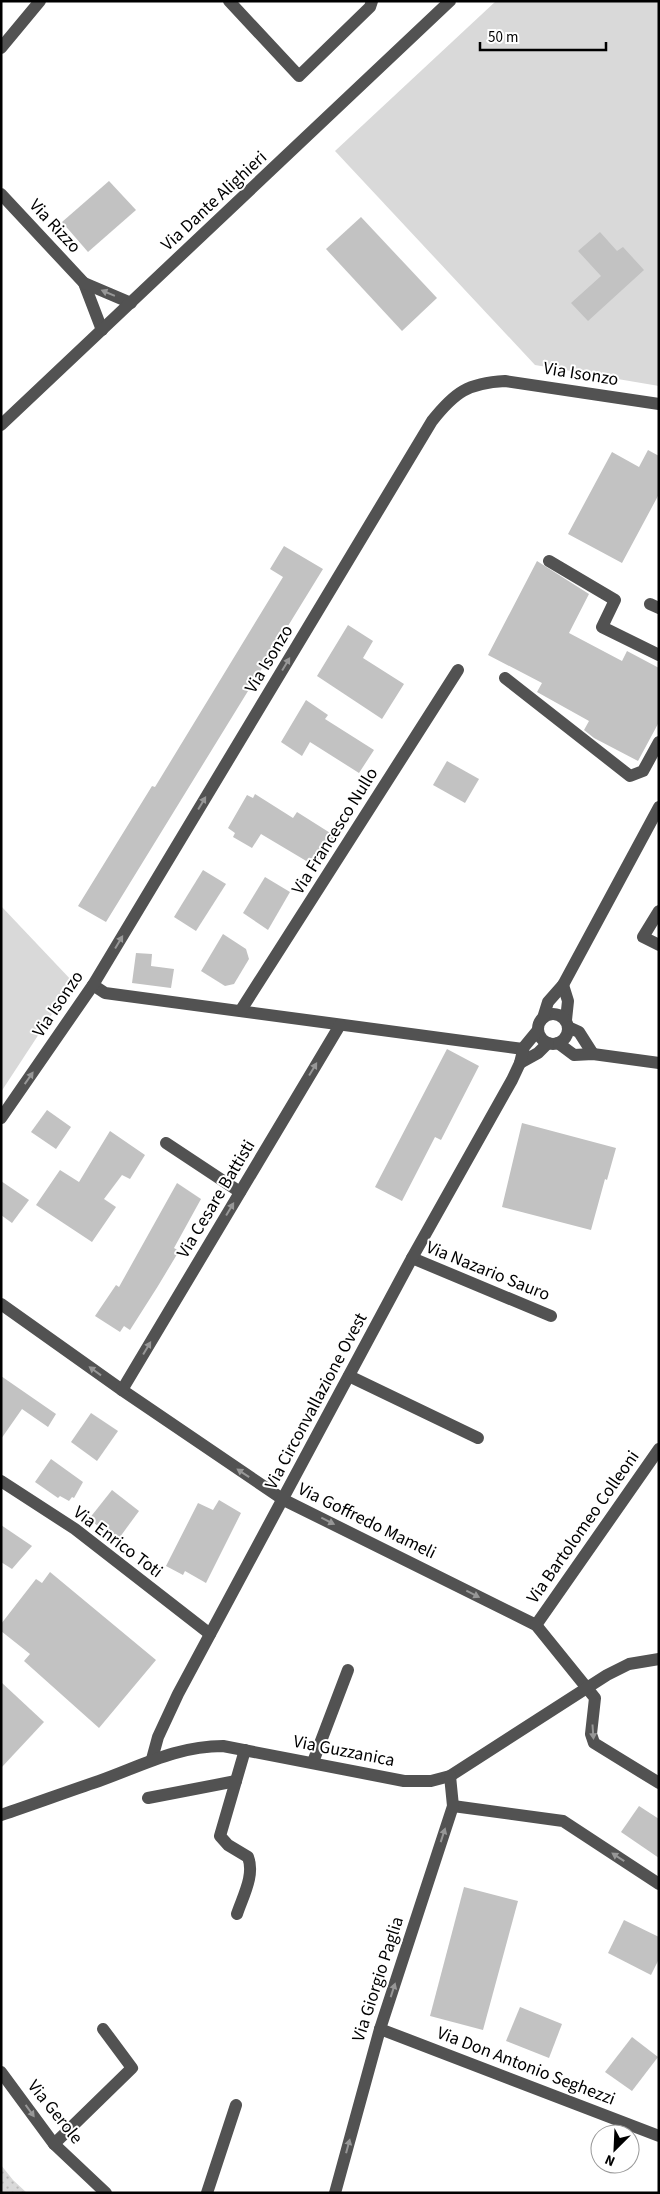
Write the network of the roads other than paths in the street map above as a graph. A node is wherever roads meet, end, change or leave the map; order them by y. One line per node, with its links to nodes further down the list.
1 (40, 1): 5 (street)
2 (229, 1): 3 (street)
3 (372, 1)
4 (450, 1): 8 (street, Via Dante Alighieri)
5 (1, 48)
6 (1, 194): 7 (street, Via Rizzo)
7 (84, 283): 8 (street, Via Rizzo, one-way to 7); 9 (street, Via Rizzo)
8 (131, 303): 9 (street, Via Dante Alighieri)
9 (102, 330): 11 (street, Via Dante Alighieri)
10 (659, 404): 20 (street, Via Isonzo, one-way to 10)
11 (1, 425)
12 (549, 561): 13 (street)
13 (659, 655)
14 (458, 670): 22 (street, Via Francesco Nullo)
15 (505, 678): 16 (street)
16 (659, 742)
17 (658, 810): 21 (street)
18 (659, 911): 19 (street)
19 (659, 945)
20 (93, 985): 22 (street); 32 (street, Via Isonzo, one-way to 20)
21 (563, 985): 23 (street); 24 (street)
22 (241, 1010): 25 (street)
23 (543, 1018): 24 (street); 26 (street)
24 (567, 1023): 27 (street); 29 (street)
25 (340, 1025): 28 (street); 34 (street, Via Cesare Battisti, one-way to 25)
26 (538, 1030): 27 (street); 28 (street, Via Circonvallazione Ovest)
27 (553, 1043): 29 (street); 30 (street, Via Circonvallazione Ovest)
28 (523, 1049): 30 (street, Via Circonvallazione Ovest)
29 (594, 1054): 31 (street)
30 (520, 1063): 35 (street, Via Circonvallazione Ovest)
31 (659, 1063)
32 (1, 1118)
33 (166, 1144): 34 (street)
34 (240, 1192): 39 (street, Via Cesare Battisti, one-way to 34)
35 (412, 1258): 37 (street, Via Nazario Sauro); 38 (street, Via Circonvallazione Ovest)
36 (1, 1304): 39 (street, Via Goffredo Mameli, one-way to 36)
37 (551, 1316)
38 (349, 1376): 40 (street); 43 (street, Via Circonvallazione Ovest)
39 (122, 1390): 43 (street, Via Goffredo Mameli, one-way to 39)
40 (478, 1438)
41 (659, 1449): 44 (street, Via Bartolomeo Colleoni)
42 (1, 1481): 45 (street, Via Enrico Toti)
43 (284, 1500): 44 (street, Via Goffredo Mameli, one-way to 44); 45 (street, Via Circonvallazione Ovest)
44 (536, 1625): 48 (street, Via Goffredo Mameli)
45 (210, 1634): 50 (street, Via Circonvallazione Ovest)
46 (659, 1659): 48 (street, Via Guzzanica)
47 (348, 1670): 51 (street)
48 (585, 1688): 52 (street, Via Guzzanica); 54 (street, Via Goffredo Mameli, one-way to 54)
49 (245, 1750): 50 (street, Via Guzzanica); 51 (street, Via Guzzanica); 53 (street)
50 (152, 1759): 57 (street, Via Guzzanica)
51 (313, 1762): 52 (street, Via Guzzanica)
52 (450, 1776): 56 (street, Via Giorgio Paglia)
53 (236, 1781): 55 (street); 59 (street)
54 (659, 1783)
55 (148, 1798)
56 (453, 1806): 58 (street, one-way to 56); 61 (street, Via Giorgio Paglia, one-way to 56)
57 (1, 1815)
58 (659, 1884)
59 (237, 1914)
60 (103, 2029): 65 (street)
61 (380, 2029): 64 (street, Via Don Antonio Seghezzi); 68 (street, Via Giorgio Paglia, one-way to 61)
62 (1, 2072): 65 (street, Via Gerole, one-way to 65)
63 (236, 2105): 67 (street)
64 (659, 2136)
65 (54, 2144): 66 (street, Via Gerole)
66 (106, 2193)
67 (206, 2193)
68 (335, 2193)

